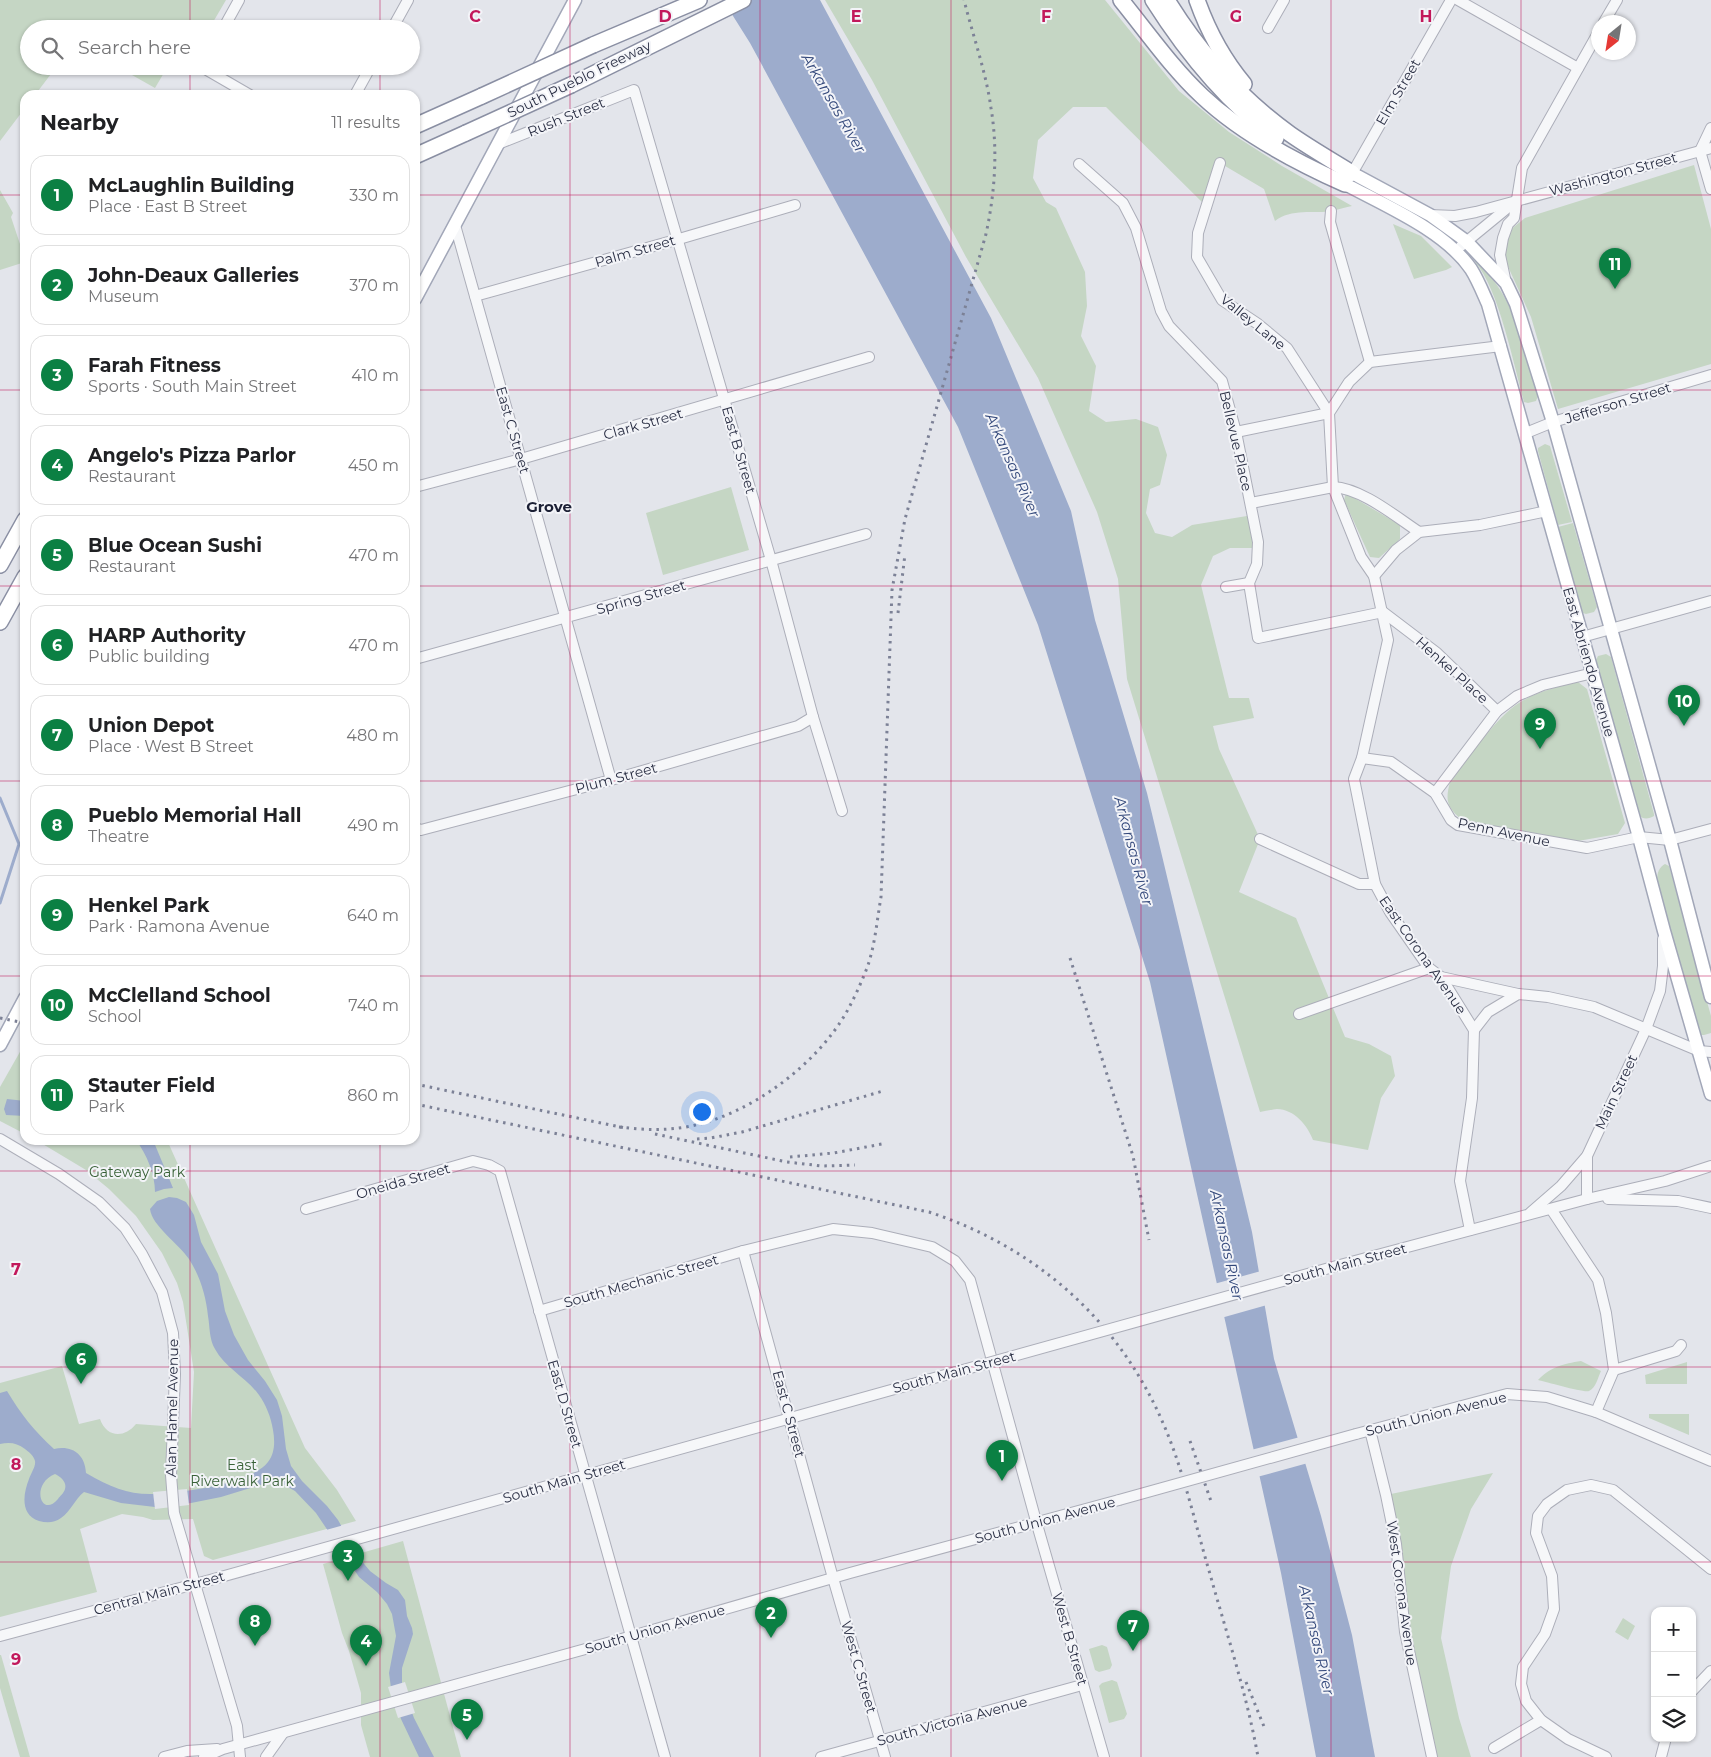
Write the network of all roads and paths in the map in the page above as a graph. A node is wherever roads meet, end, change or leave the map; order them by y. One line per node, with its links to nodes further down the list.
1 (239, 0): 15 (street)
2 (408, 0): 16 (street)
3 (576, 0): 30 (main road)
4 (699, 0): 25 (highway, South Pueblo Freeway, bridge)
5 (742, 0): 33 (highway, South Pueblo Freeway, bridge)
6 (1121, 0): 36 (highway)
7 (1153, 0): 36 (highway)
8 (1167, 0): 29 (highway)
9 (1197, 0): 29 (highway)
10 (1284, 0): 17 (street)
11 (1451, 0): 37 (street, Elm Street)
12 (1458, 0): 19 (street)
13 (1617, 0): 14 (street)
14 (1608, 15)
15 (228, 20)
16 (397, 20)
17 (1268, 28)
18 (1591, 45): 19 (street)
19 (1578, 68): 39 (street)
20 (216, 75): 22 (street)
21 (366, 75): 23 (street)
22 (242, 90)
23 (358, 90)
24 (634, 90): 30 (street, Rush Street); 44 (street, East B Street)
25 (461, 106): 26 (highway); 27 (highway, South Pueblo Freeway)
26 (420, 114)
27 (420, 124)
28 (1711, 128): 32 (street)
29 (1291, 134): 37 (highway)
30 (498, 144): 43 (main road)
31 (1711, 148): 32 (street, Washington Street)
32 (1700, 151): 38 (street); 39 (street, Washington Street)
33 (420, 155)
34 (1220, 163): 55 (street, Valley Lane)
35 (1080, 164): 57 (street, Bellevue Place)
36 (1326, 175): 37 (highway)
37 (1349, 179): 42 (main road); 46 (main road, East Abriendo Avenue)
38 (1711, 189)
39 (1516, 201): 42 (street, Washington Street); 45 (street); 47 (street)
40 (795, 205): 44 (street, Palm Street)
41 (1332, 211): 52 (street)
42 (1430, 215): 45 (main road)
43 (455, 225): 48 (main road); 49 (street, East C Street)
44 (679, 239): 49 (street, Palm Street); 54 (street, East B Street)
45 (1466, 240): 46 (street); 47 (main road)
46 (1456, 252): 50 (main road, East Abriendo Avenue)
47 (1506, 283): 56 (main road)
48 (420, 290)
49 (475, 296): 59 (street, East C Street)
50 (1501, 346): 52 (street); 58 (main road, East Abriendo Avenue)
51 (869, 358): 54 (street, Clark Street)
52 (1370, 362): 55 (street)
53 (1711, 375): 56 (street, Jefferson Street)
54 (724, 400): 59 (street, Clark Street); 67 (street, East B Street)
55 (1329, 413): 57 (street); 61 (street, East Corona Avenue)
56 (1553, 422): 58 (street, Jefferson Street); 77 (main road)
57 (1236, 432): 62 (street, Bellevue Place)
58 (1526, 433): 63 (main road, East Abriendo Avenue)
59 (521, 459): 60 (street, Clark Street); 75 (street, East C Street)
60 (420, 486)
61 (1333, 486): 62 (street); 65 (street); 69 (street, East Corona Avenue)
62 (1251, 503): 70 (street, Bellevue Place)
63 (1547, 512): 65 (street); 78 (main road, East Abriendo Avenue)
64 (20, 529): 68 (highway)
65 (1419, 532): 69 (street)
66 (866, 534): 67 (street, Spring Street)
67 (771, 560): 75 (street, Spring Street); 82 (street, East B Street)
68 (0, 564)
69 (1374, 576): 74 (street, East Corona Avenue)
70 (1249, 582): 72 (street); 74 (street, Bellevue Place)
71 (20, 585): 76 (highway)
72 (1226, 588)
73 (1711, 601): 77 (street)
74 (1383, 612): 81 (street, Henkel Place); 83 (street, East Corona Avenue)
75 (565, 618): 79 (street, Spring Street); 84 (street, East C Street)
76 (0, 622)
77 (1610, 628): 78 (street); 91 (main road)
78 (1582, 637): 80 (main road, East Abriendo Avenue)
79 (420, 659)
80 (1593, 673): 81 (street); 89 (main road, East Abriendo Avenue)
81 (1497, 710): 85 (street)
82 (813, 717): 84 (street, Plum Street); 86 (street, East B Street)
83 (1362, 758): 85 (street, Penn Avenue); 92 (street, East Corona Avenue)
84 (611, 780): 88 (street, Plum Street)
85 (1435, 793): 89 (street, Penn Avenue)
86 (842, 811)
87 (1711, 828): 91 (street)
88 (420, 830)
89 (1640, 837): 91 (street, Penn Avenue); 93 (main road, East Abriendo Avenue)
90 (1260, 839): 92 (street)
91 (1670, 840): 97 (main road)
92 (1375, 884): 94 (street, East Corona Avenue)
93 (1664, 931): 100 (street, Main Street); 103 (main road, East Abriendo Avenue)
94 (1429, 968): 95 (street, East Corona Avenue); 99 (street)
95 (1441, 976): 96 (street); 101 (street, East Corona Avenue)
96 (1518, 994): 100 (street); 101 (street)
97 (1711, 997)
98 (20, 1007): 102 (main road)
99 (1299, 1014)
100 (1646, 1028): 103 (street); 106 (street, Main Street)
101 (1474, 1030): 114 (street, East Corona Avenue)
102 (0, 1045)
103 (1705, 1052): 104 (main road, East Abriendo Avenue)
104 (1711, 1094)
105 (0, 1139): 128 (street, Alan Hamel Avenue)
106 (1587, 1156): 109 (street, Main Street); 113 (street, Main Street)
107 (1711, 1166): 109 (street, South Main Street)
108 (500, 1171): 111 (street, Oneida Street); 116 (street, East D Street)
109 (1590, 1199): 110 (street, South Main Street); 112 (street, South Main Street)
110 (1711, 1208)
111 (306, 1209)
112 (1551, 1209): 113 (street, South Main Street); 118 (street)
113 (1526, 1215): 114 (street, South Main Street)
114 (1470, 1230): 120 (street, South Main Street, bridge)
115 (743, 1251): 116 (street, South Mechanic Street); 120 (street, East C Street); 124 (street)
116 (539, 1311): 123 (street, East D Street)
117 (1681, 1345): 118 (street)
118 (1614, 1370): 119 (street)
119 (1596, 1412): 121 (street, South Union Avenue); 122 (street, South Union Avenue)
120 (790, 1418): 123 (street, South Main Street); 127 (street, East C Street)
121 (1370, 1430): 124 (street, South Union Avenue, bridge); 149 (street, West Corona Avenue)
122 (1711, 1462)
123 (586, 1475): 125 (street, South Main Street); 130 (street, East D Street)
124 (1036, 1521): 127 (street, South Union Avenue); 132 (street, West B Street)
125 (318, 1550): 128 (street, Central Main Street)
126 (1711, 1569): 134 (street)
127 (833, 1578): 130 (street, South Union Avenue); 136 (street, West C Street)
128 (196, 1584): 129 (street, Central Main Street); 138 (street, Alan Hamel Avenue)
129 (0, 1636)
130 (631, 1637): 135 (street, South Union Avenue); 145 (street, East D Street)
131 (1711, 1671): 133 (street)
132 (1082, 1685): 136 (street, South Victoria Avenue); 148 (street, West B Street)
133 (1696, 1687)
134 (1541, 1720): 139 (street); 150 (street)
135 (283, 1733): 138 (street, South Union Avenue); 144 (street)
136 (880, 1741): 146 (street, South Victoria Avenue); 147 (street, West C Street)
137 (1665, 1742): 151 (street)
138 (239, 1745): 140 (street, South Union Avenue); 143 (street, Alan Hamel Avenue)
139 (1494, 1748)
140 (223, 1749): 141 (street); 142 (street)
141 (164, 1757)
142 (204, 1757)
143 (240, 1757)
144 (266, 1757)
145 (665, 1757)
146 (821, 1757)
147 (884, 1757)
148 (1104, 1757)
149 (1432, 1757)
150 (1606, 1757)
151 (1661, 1757)

